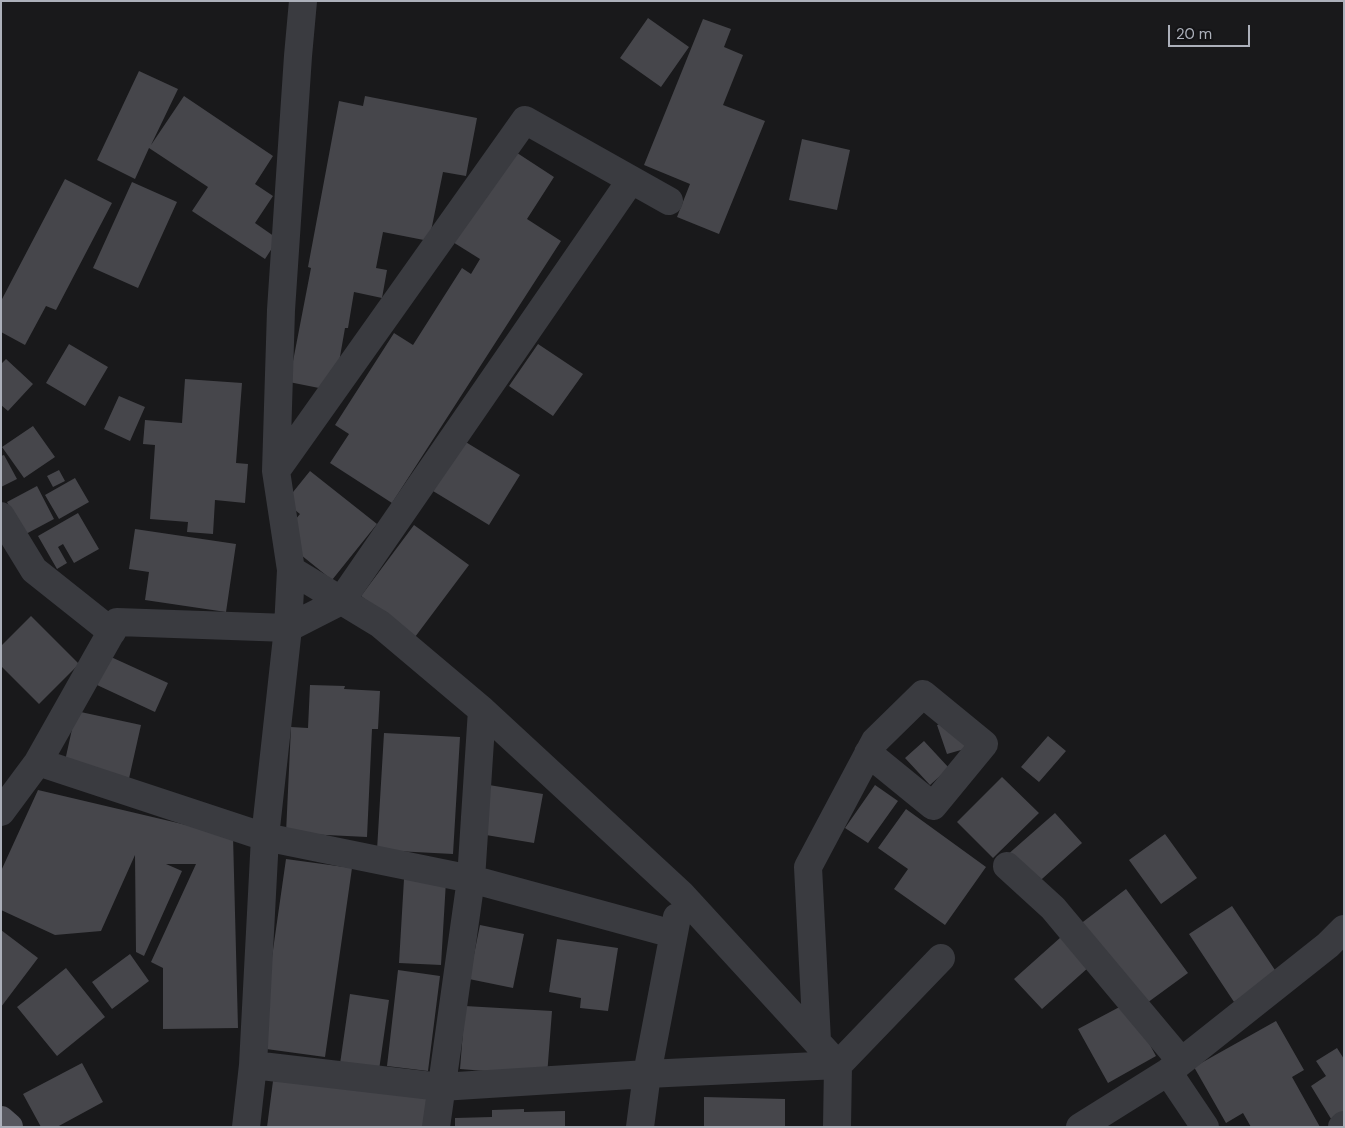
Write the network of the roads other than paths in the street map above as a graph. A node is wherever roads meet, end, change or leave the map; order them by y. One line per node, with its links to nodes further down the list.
1 (303, 1): 4 (street)
2 (631, 180): 3 (street); 4 (street); 7 (street)
3 (670, 201)
4 (276, 471): 6 (street)
5 (1, 516): 9 (street)
6 (291, 570): 7 (street); 8 (street)
7 (341, 600): 8 (street); 10 (street)
8 (288, 628): 9 (street); 14 (street)
9 (112, 632): 12 (street)
10 (482, 710): 16 (street); 17 (street)
11 (868, 753): 21 (street)
12 (38, 762): 13 (street); 14 (street)
13 (1, 812)
14 (265, 837): 16 (street); 22 (street)
15 (1007, 866): 24 (street)
16 (470, 879): 19 (street); 26 (street)
17 (681, 894): 19 (street); 21 (street)
18 (1344, 929): 24 (street)
19 (673, 934): 25 (street)
20 (941, 958): 23 (street)
21 (817, 1041): 23 (street)
22 (253, 1065): 26 (street); 29 (street)
23 (838, 1065): 25 (street); 32 (street)
24 (1175, 1066): 33 (street); 34 (street)
25 (647, 1074): 26 (street); 31 (street)
26 (441, 1086): 30 (street)
27 (1, 1120): 28 (main road)
28 (9, 1127)
29 (246, 1127)
30 (436, 1127)
31 (640, 1127)
32 (837, 1127)
33 (1080, 1127)
34 (1205, 1127)

